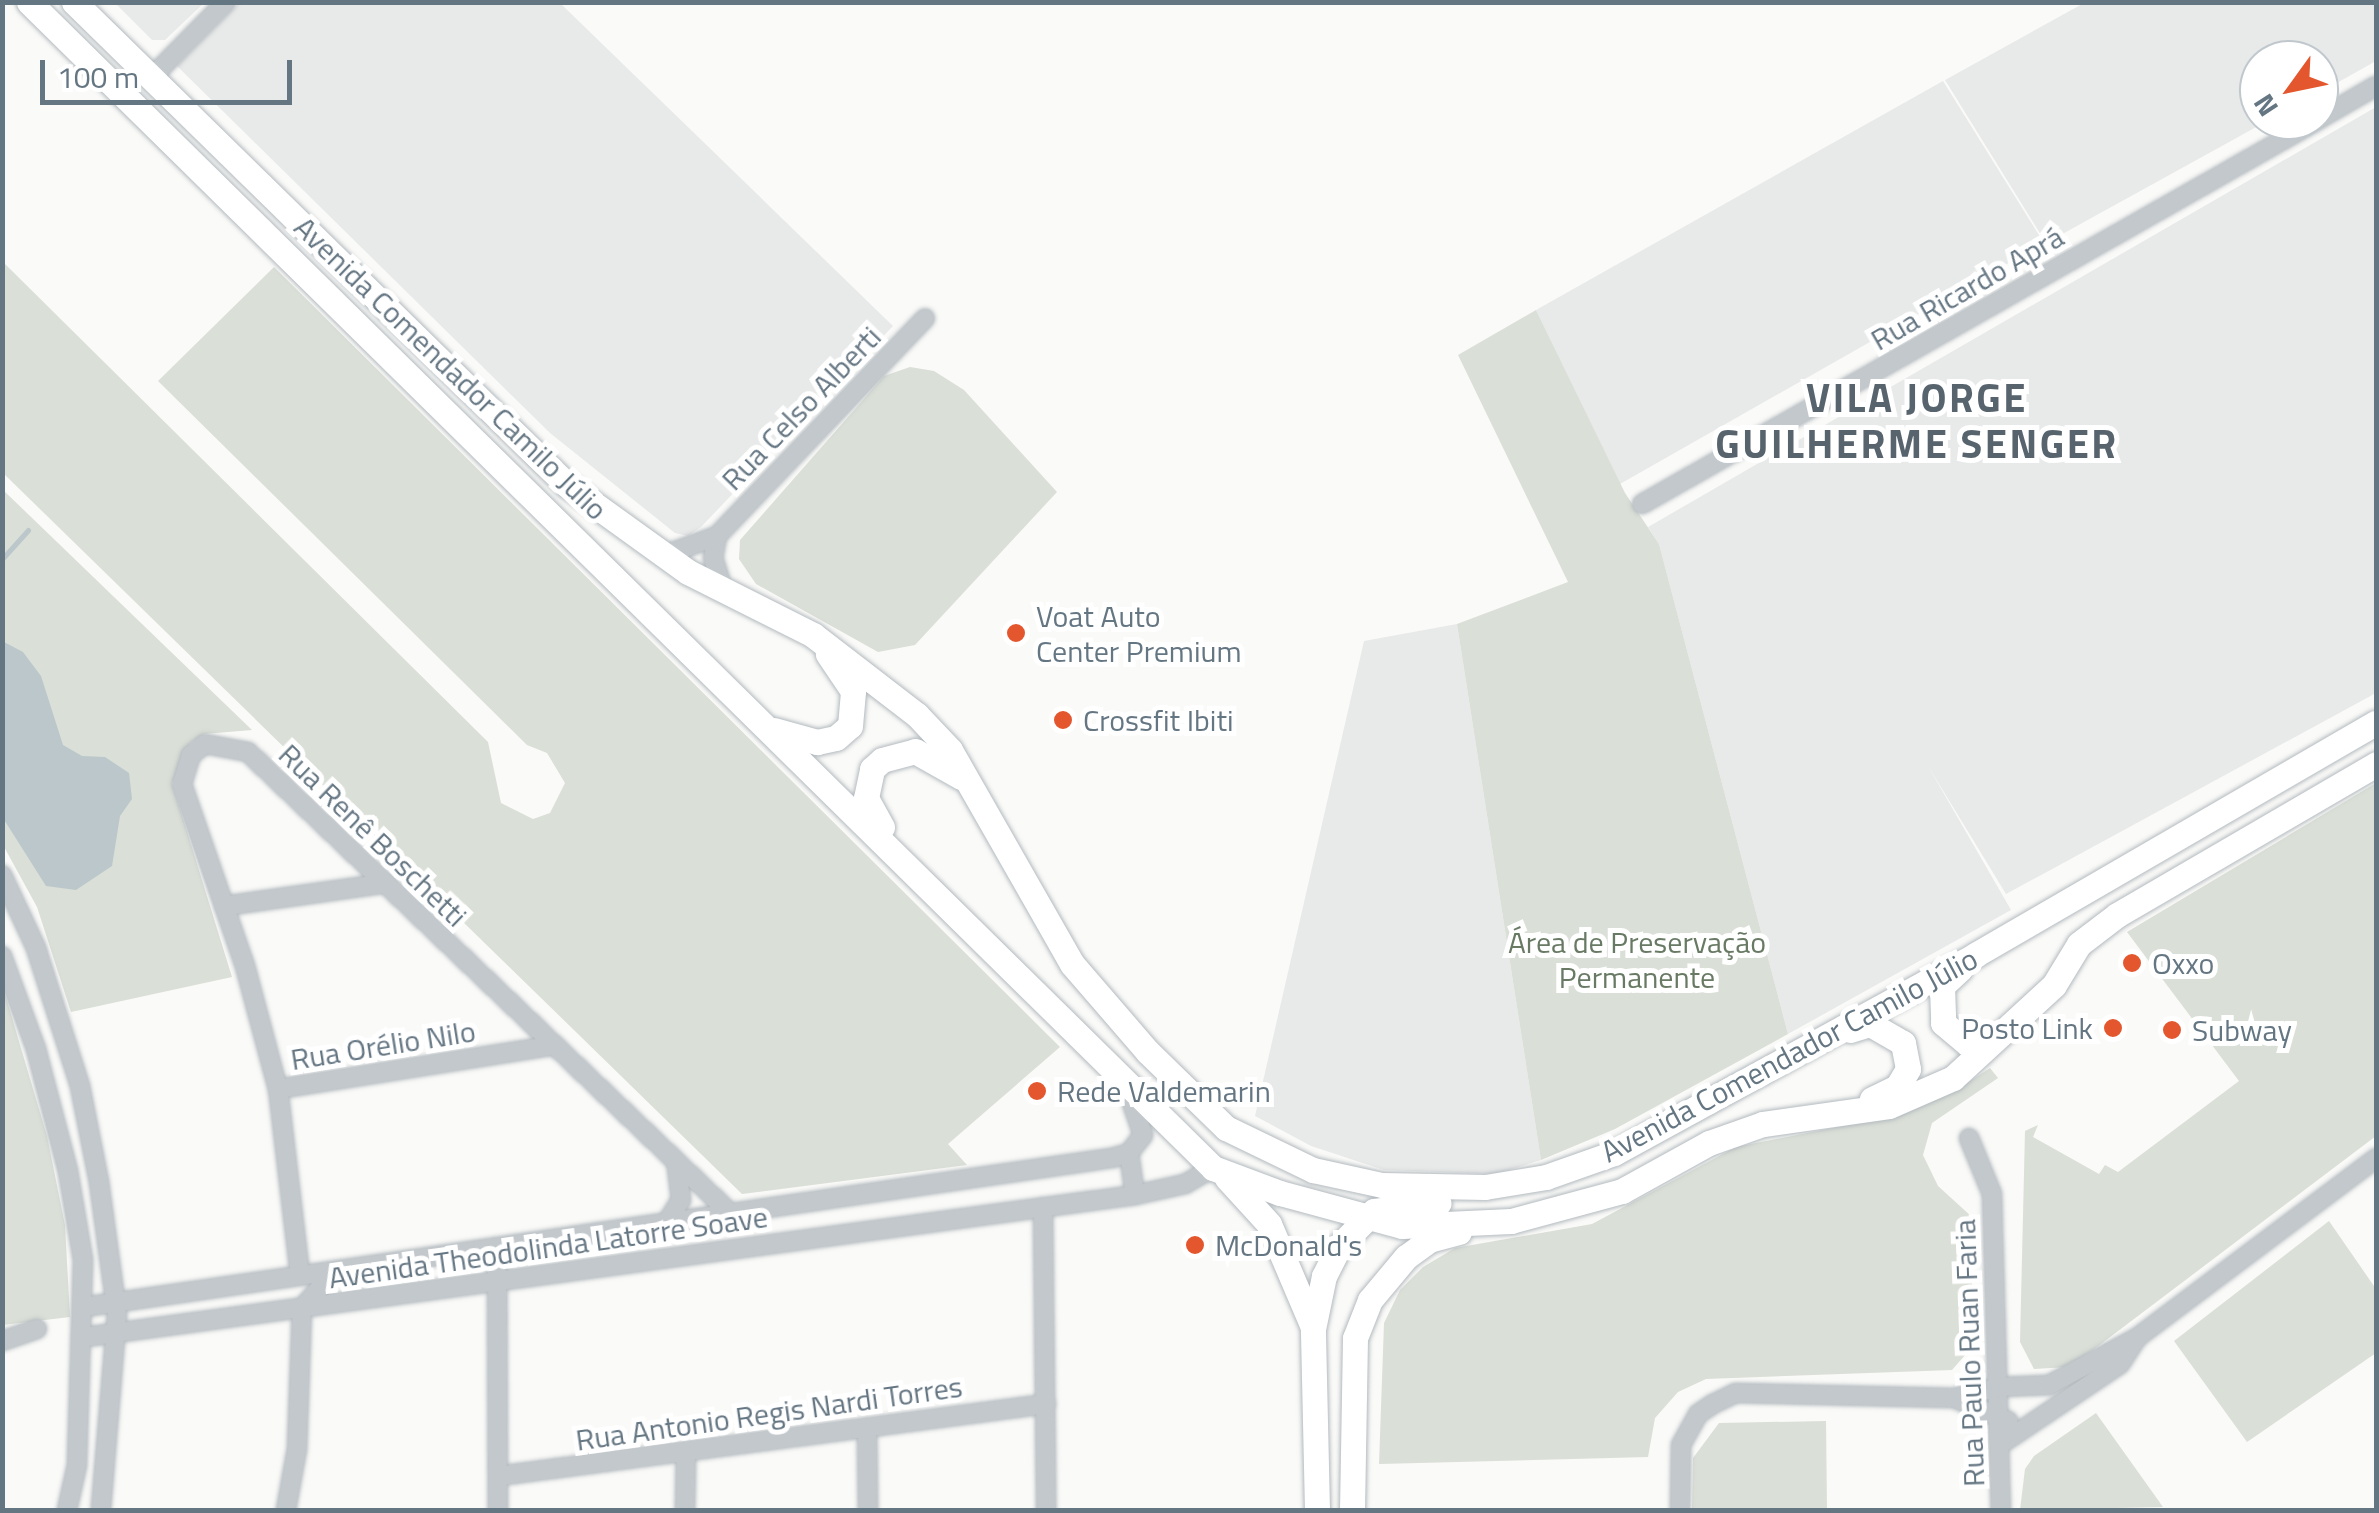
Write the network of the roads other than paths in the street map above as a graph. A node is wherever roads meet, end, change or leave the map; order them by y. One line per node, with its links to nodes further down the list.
1 (28, 2): 15 (main road, Avenida Comendador Camilo Júlio)
2 (74, 2): 4 (main road, Avenida Comendador Camilo Júlio)
3 (226, 2): 4 (street)
4 (150, 78): 11 (main road, Avenida Comendador Camilo Júlio)
5 (2376, 86): 6 (street, Rua Ricardo Aprá)
6 (2339, 108)
7 (2283, 140): 9 (street, Rua Ricardo Aprá)
8 (925, 318): 10 (street, Rua Celso Alberti)
9 (1642, 504)
10 (718, 536): 11 (street, Rua Celso Alberti); 12 (street, Rua Celso Alberti)
11 (662, 556): 12 (main road, Avenida Comendador Camilo Júlio)
12 (724, 590): 13 (main road, Avenida Comendador Camilo Júlio)
13 (813, 635): 15 (main road); 17 (main road, Avenida Comendador Camilo Júlio)
14 (2376, 723): 24 (main road, Avenida Comendador Camilo Júlio)
15 (765, 726): 22 (main road, Avenida Comendador Camilo Júlio)
16 (2376, 764): 27 (main road, Avenida Comendador Camilo Júlio)
17 (970, 782): 22 (main road); 38 (main road, Avenida Comendador Camilo Júlio)
18 (363, 860): 20 (street, Rua Renê Boschetti); 21 (street); 23 (street, Rua Renê Boschetti)
19 (2, 876): 51 (street)
20 (387, 883): 21 (street); 26 (street, Rua Renê Boschetti)
21 (346, 888): 23 (street)
22 (938, 892): 30 (main road, Avenida Comendador Camilo Júlio)
23 (224, 906): 32 (street, Rua Renê Boschetti)
24 (1975, 955): 27 (main road); 28 (main road, Avenida Comendador Camilo Júlio)
25 (2, 956): 52 (street)
26 (527, 1022): 29 (street, Rua Renê Boschetti); 31 (street, Rua Orélio Nilo)
27 (2007, 1031): 33 (main road, Avenida Comendador Camilo Júlio)
28 (1824, 1038): 33 (main road); 38 (main road, Avenida Comendador Camilo Júlio)
29 (550, 1046): 31 (street, Rua Orélio Nilo); 37 (street, Rua Renê Boschetti)
30 (1088, 1047): 35 (street, Avenida Comendador Camilo Júlio); 39 (main road, Avenida Comendador Camilo Júlio)
31 (496, 1055): 32 (street, Rua Orélio Nilo)
32 (278, 1090): 54 (street, Rua Renê Boschetti)
33 (1810, 1116): 46 (main road, Avenida Comendador Camilo Júlio)
34 (1969, 1138): 69 (street, Rua Paulo Ruan Faria)
35 (1129, 1154): 40 (street); 41 (street, Avenida Theodolinda Latorre Soave)
36 (2376, 1158): 65 (street)
37 (677, 1164): 44 (street, Rua Renê Boschetti); 47 (street)
38 (1571, 1168): 45 (main road)
39 (1216, 1169): 40 (street, Avenida Theodolinda Latorre Soave); 45 (main road, Avenida Comendador Camilo Júlio); 62 (main road)
40 (1135, 1195): 43 (street, Avenida Theodolinda Latorre Soave)
41 (834, 1198): 42 (street, Avenida Theodolinda Latorre Soave); 48 (street)
42 (804, 1202): 44 (street, Avenida Theodolinda Latorre Soave); 49 (street, Avenida Theodolinda Latorre Soave)
43 (1043, 1207): 48 (street, Avenida Theodolinda Latorre Soave); 71 (street)
44 (730, 1213): 47 (street, Avenida Theodolinda Latorre Soave)
45 (1364, 1220): 46 (main road, Avenida Comendador Camilo Júlio); 62 (main road)
46 (1511, 1220): 86 (main road)
47 (667, 1222): 50 (street, Avenida Theodolinda Latorre Soave)
48 (829, 1236): 49 (street, Avenida Theodolinda Latorre Soave)
49 (801, 1240): 56 (street, Avenida Theodolinda Latorre Soave)
50 (497, 1247): 53 (street, Avenida Theodolinda Latorre Soave); 56 (street)
51 (110, 1256): 52 (street); 57 (street)
52 (83, 1260): 58 (street)
53 (336, 1270): 54 (street, Avenida Theodolinda Latorre Soave); 59 (street, Avenida Theodolinda Latorre Soave)
54 (300, 1276): 55 (street, Avenida Theodolinda Latorre Soave)
55 (270, 1280): 57 (street, Avenida Theodolinda Latorre Soave); 61 (street, Avenida Theodolinda Latorre Soave)
56 (497, 1282): 59 (street, Avenida Theodolinda Latorre Soave); 77 (street)
57 (116, 1302): 58 (street, Avenida Theodolinda Latorre Soave); 63 (street)
58 (84, 1307): 64 (street)
59 (302, 1308): 61 (street, Avenida Theodolinda Latorre Soave); 80 (street)
60 (37, 1329): 66 (street)
61 (149, 1329): 63 (street, Avenida Theodolinda Latorre Soave)
62 (1313, 1329): 85 (main road)
63 (116, 1333): 64 (street, Avenida Theodolinda Latorre Soave); 68 (street)
64 (85, 1338): 67 (street)
65 (2138, 1338): 69 (street); 73 (street)
66 (2, 1341)
67 (82, 1378): 68 (street); 78 (street)
68 (112, 1379): 79 (street)
69 (2000, 1386): 70 (street); 72 (street, Rua Paulo Ruan Faria)
70 (1954, 1398): 72 (street); 87 (street)
71 (1046, 1404): 74 (street, Rua Antonio Regis Nardi Torres); 84 (street)
72 (2001, 1420): 73 (street); 75 (street, Rua Paulo Ruan Faria)
73 (2038, 1422): 75 (street)
74 (867, 1428): 76 (street, Rua Antonio Regis Nardi Torres); 83 (street)
75 (2001, 1444): 88 (street, Rua Paulo Ruan Faria)
76 (686, 1452): 77 (street, Rua Antonio Regis Nardi Torres); 82 (street)
77 (498, 1476): 81 (street)
78 (67, 1510)
79 (101, 1510)
80 (286, 1510)
81 (498, 1510)
82 (685, 1510)
83 (868, 1510)
84 (1046, 1510)
85 (1316, 1510)
86 (1352, 1510)
87 (1680, 1510)
88 (2001, 1510)

